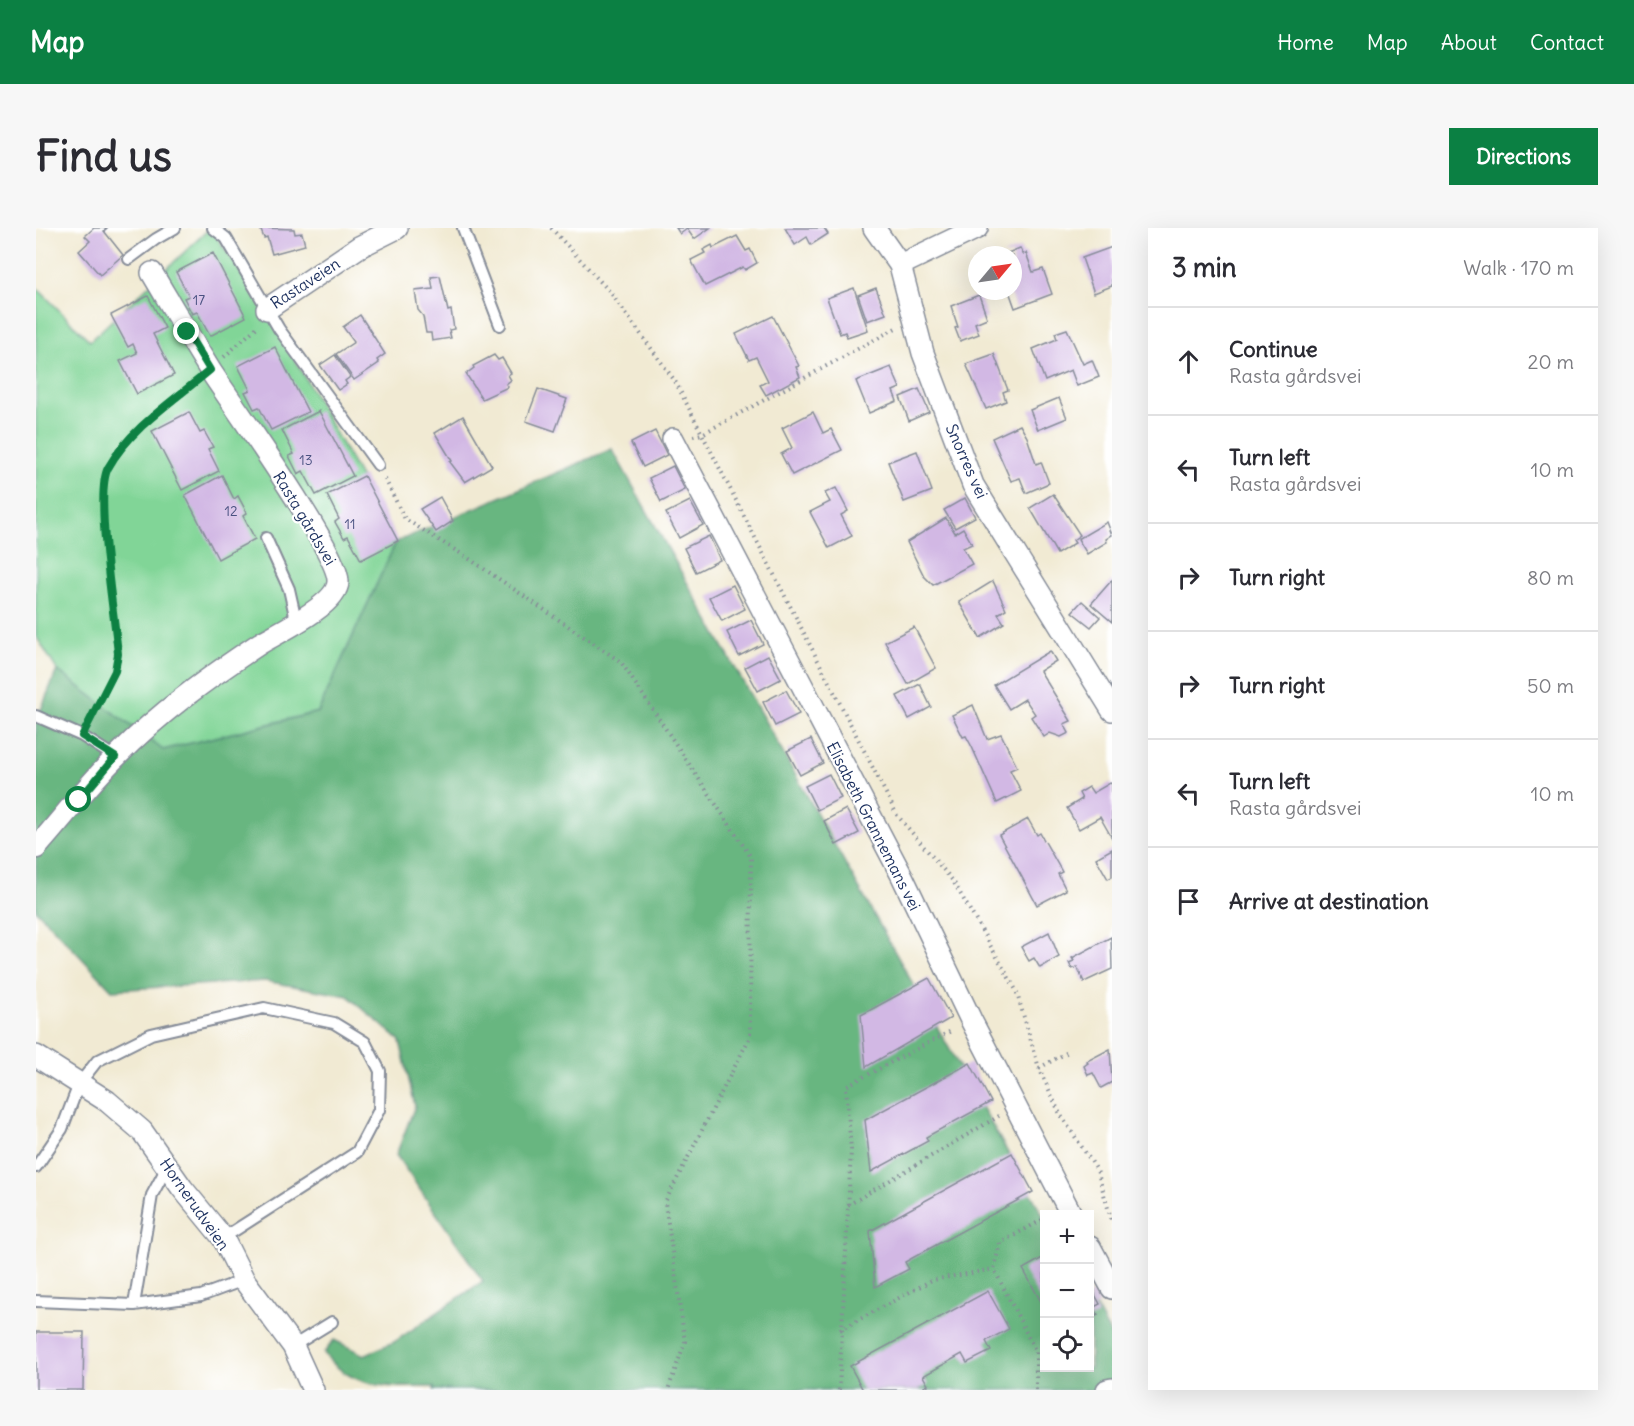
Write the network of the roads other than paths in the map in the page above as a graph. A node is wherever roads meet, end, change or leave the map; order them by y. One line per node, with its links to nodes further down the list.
1 (175, 228): 7 (lane)
2 (213, 228): 10 (lane, Rastaveien)
3 (397, 228): 10 (street, Rastaveien)
4 (463, 228): 11 (lane)
5 (874, 228): 8 (street, Snorres vei)
6 (977, 228): 8 (street)
7 (129, 259)
8 (900, 265): 16 (street, Snorres vei)
9 (152, 273): 15 (street, Rasta gårdsvei)
10 (267, 309): 13 (lane)
11 (500, 325)
12 (673, 440): 24 (street, Elisabeth Grannemans vei)
13 (378, 465)
14 (266, 537): 15 (lane)
15 (296, 620): 18 (street, Rasta gårdsvei)
16 (1112, 710)
17 (36, 716): 18 (lane)
18 (115, 757): 19 (street, Rasta gårdsvei)
19 (36, 848)
20 (36, 1056): 21 (street, Hornerudveien)
21 (79, 1084): 22 (street, Hornerudveien); 23 (lane); 25 (lane)
22 (168, 1165): 25 (street, Hornerudveien); 30 (lane)
23 (36, 1167)
24 (1068, 1210)
25 (223, 1238): 27 (street, Hornerudveien)
26 (1094, 1256): 28 (street)
27 (244, 1280): 30 (lane); 32 (street, Hornerudveien)
28 (1112, 1288)
29 (36, 1301): 30 (lane)
30 (134, 1305)
31 (332, 1322): 32 (lane)
32 (293, 1346): 34 (street, Hornerudveien)
33 (1112, 1389): 35 (street)
34 (313, 1390)
35 (1107, 1390)

